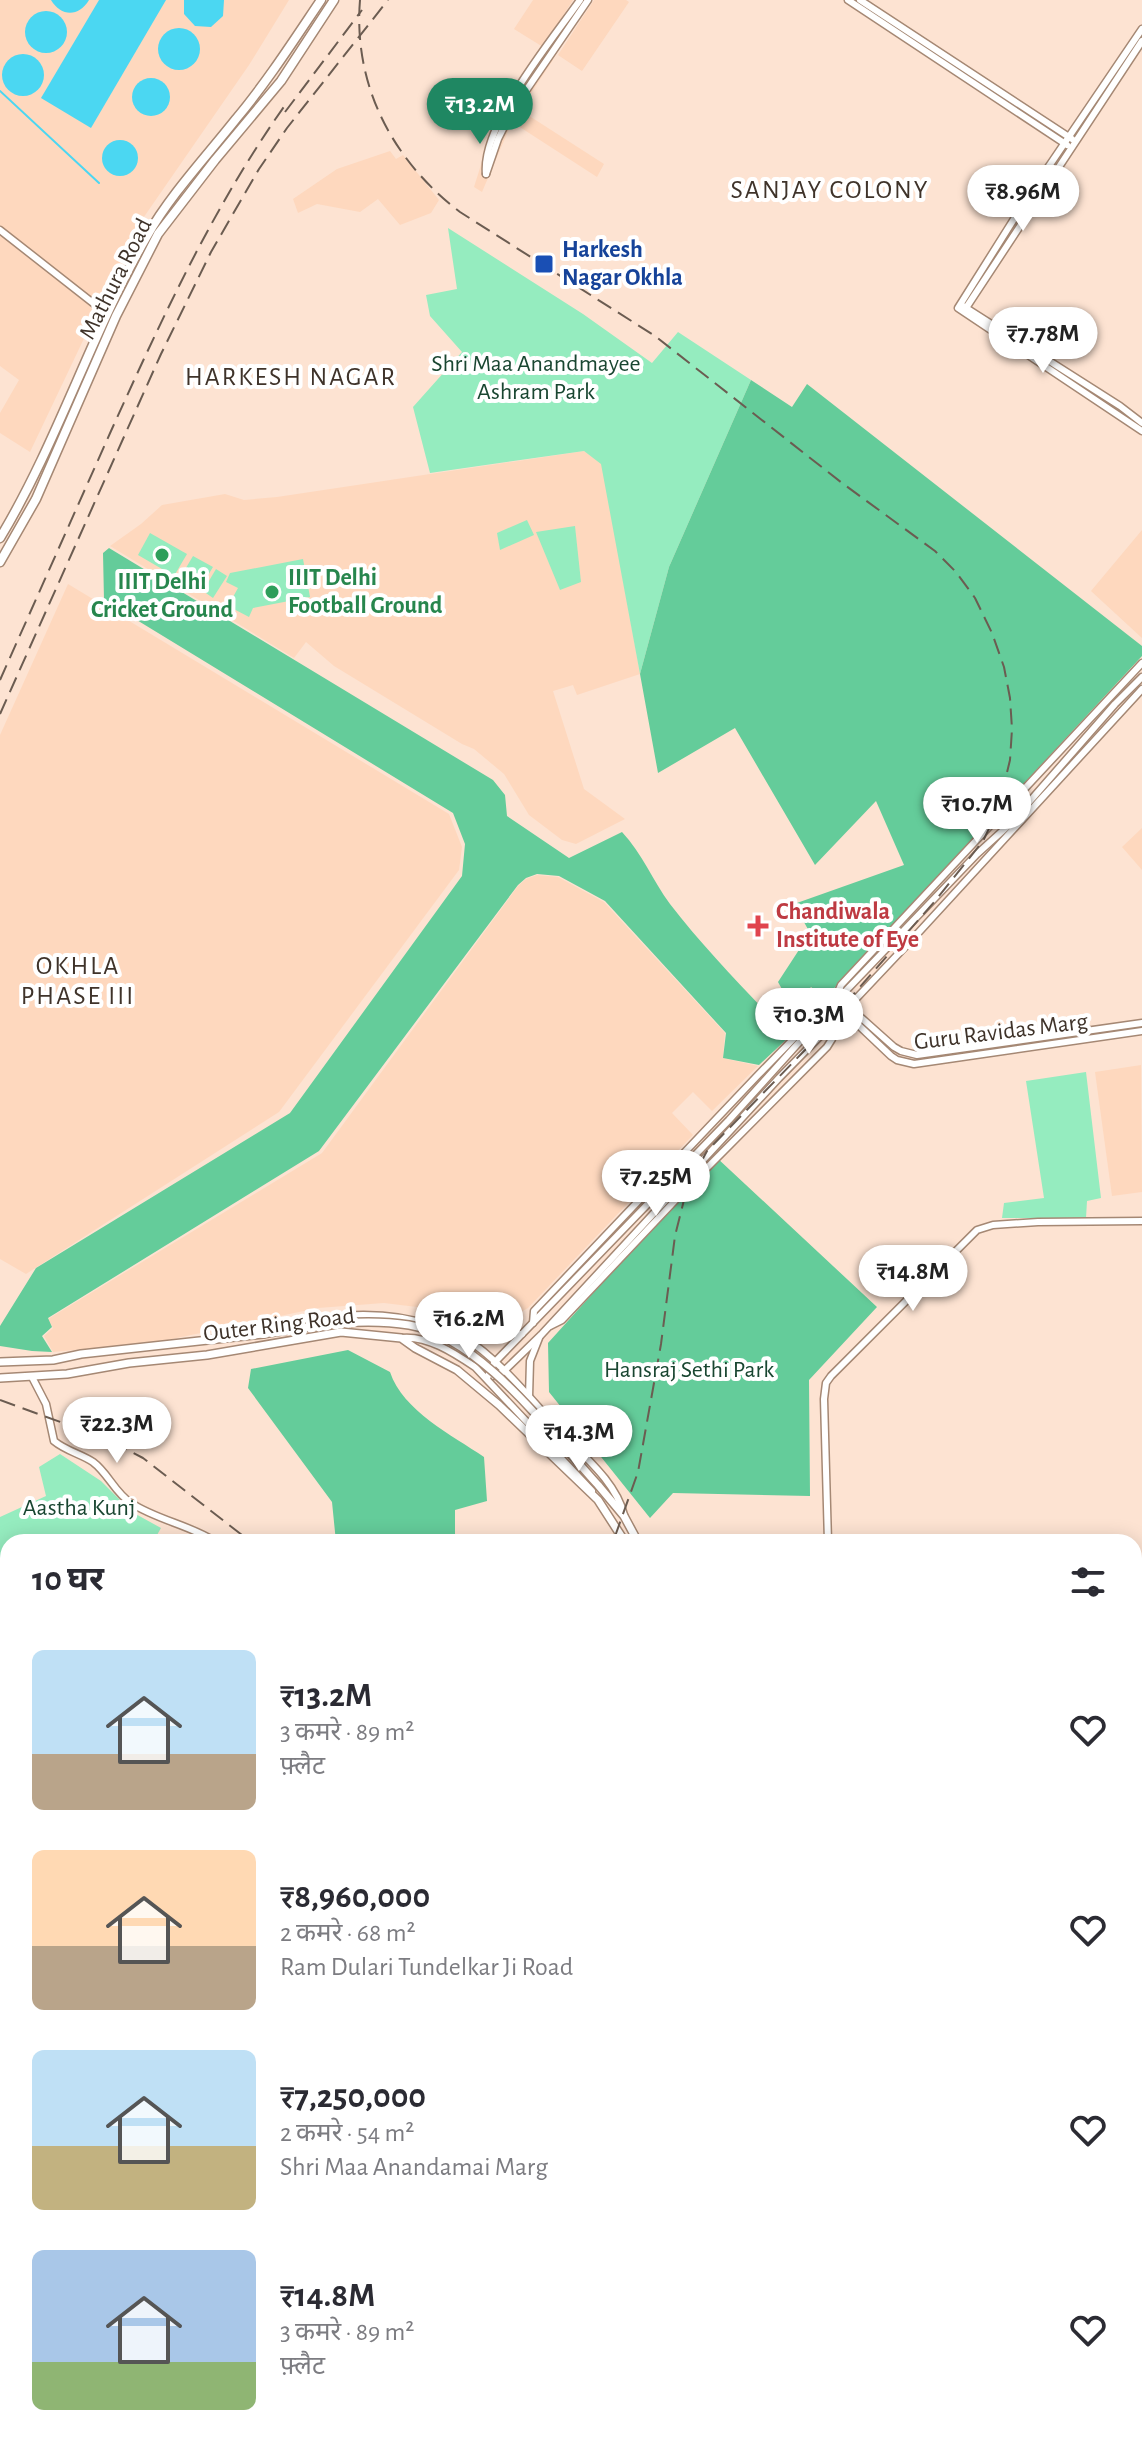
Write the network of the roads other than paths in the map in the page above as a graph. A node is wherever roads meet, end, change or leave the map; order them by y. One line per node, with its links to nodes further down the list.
1 (321, 0): 12 (highway, Mathura Road)
2 (334, 0): 16 (highway, Mathura Road)
3 (580, 0): 4 (main road)
4 (588, 0)
5 (848, 0): 9 (main road)
6 (860, 0): 9 (main road)
7 (1142, 29): 9 (main road)
8 (1142, 41): 9 (main road)
9 (1070, 143): 11 (main road)
10 (0, 230): 12 (main road)
11 (963, 307): 13 (main road); 14 (main road)
12 (107, 314): 15 (highway, Mathura Road)
13 (1142, 423)
14 (1142, 431)
15 (0, 538)
16 (0, 562)
17 (1142, 663): 20 (main road)
18 (1142, 677): 21 (main road)
19 (1142, 689): 23 (main road)
20 (1109, 698): 21 (main road); 22 (main road)
21 (1115, 704): 22 (main road)
22 (839, 998): 23 (main road, Guru Ravidas Marg); 30 (main road)
23 (849, 1007): 24 (main road); 25 (main road, Guru Ravidas Marg)
24 (834, 1022): 26 (main road, Guru Ravidas Marg); 28 (main road); 28 (main road)
25 (1142, 1023)
26 (1142, 1031)
27 (1142, 1221): 50 (main road)
28 (546, 1328): 31 (main road)
29 (452, 1332): 32 (main road); 34 (main road); 35 (main road)
30 (523, 1334): 32 (main road); 37 (main road)
31 (541, 1335): 38 (main road); 42 (main road)
32 (462, 1336): 37 (main road)
33 (401, 1338): 35 (main road); 39 (main road, Outer Ring Road); 45 (main road, Outer Ring Road)
34 (228, 1339): 36 (main road, Outer Ring Road); 46 (main road, Outer Ring Road, bridge)
35 (445, 1349): 41 (main road)
36 (0, 1362)
37 (494, 1363): 38 (main road); 41 (main road)
38 (503, 1372): 41 (main road); 42 (main road)
39 (32, 1377): 40 (main road, Outer Ring Road); 47 (main road)
40 (0, 1378)
41 (487, 1378): 44 (main road)
42 (529, 1398): 43 (main road)
43 (552, 1422): 44 (main road); 46 (main road)
44 (536, 1430): 45 (main road)
45 (598, 1500): 48 (main road, Outer Ring Road)
46 (624, 1516): 49 (main road)
47 (202, 1534)
48 (620, 1534)
49 (634, 1534)
50 (828, 1534)

